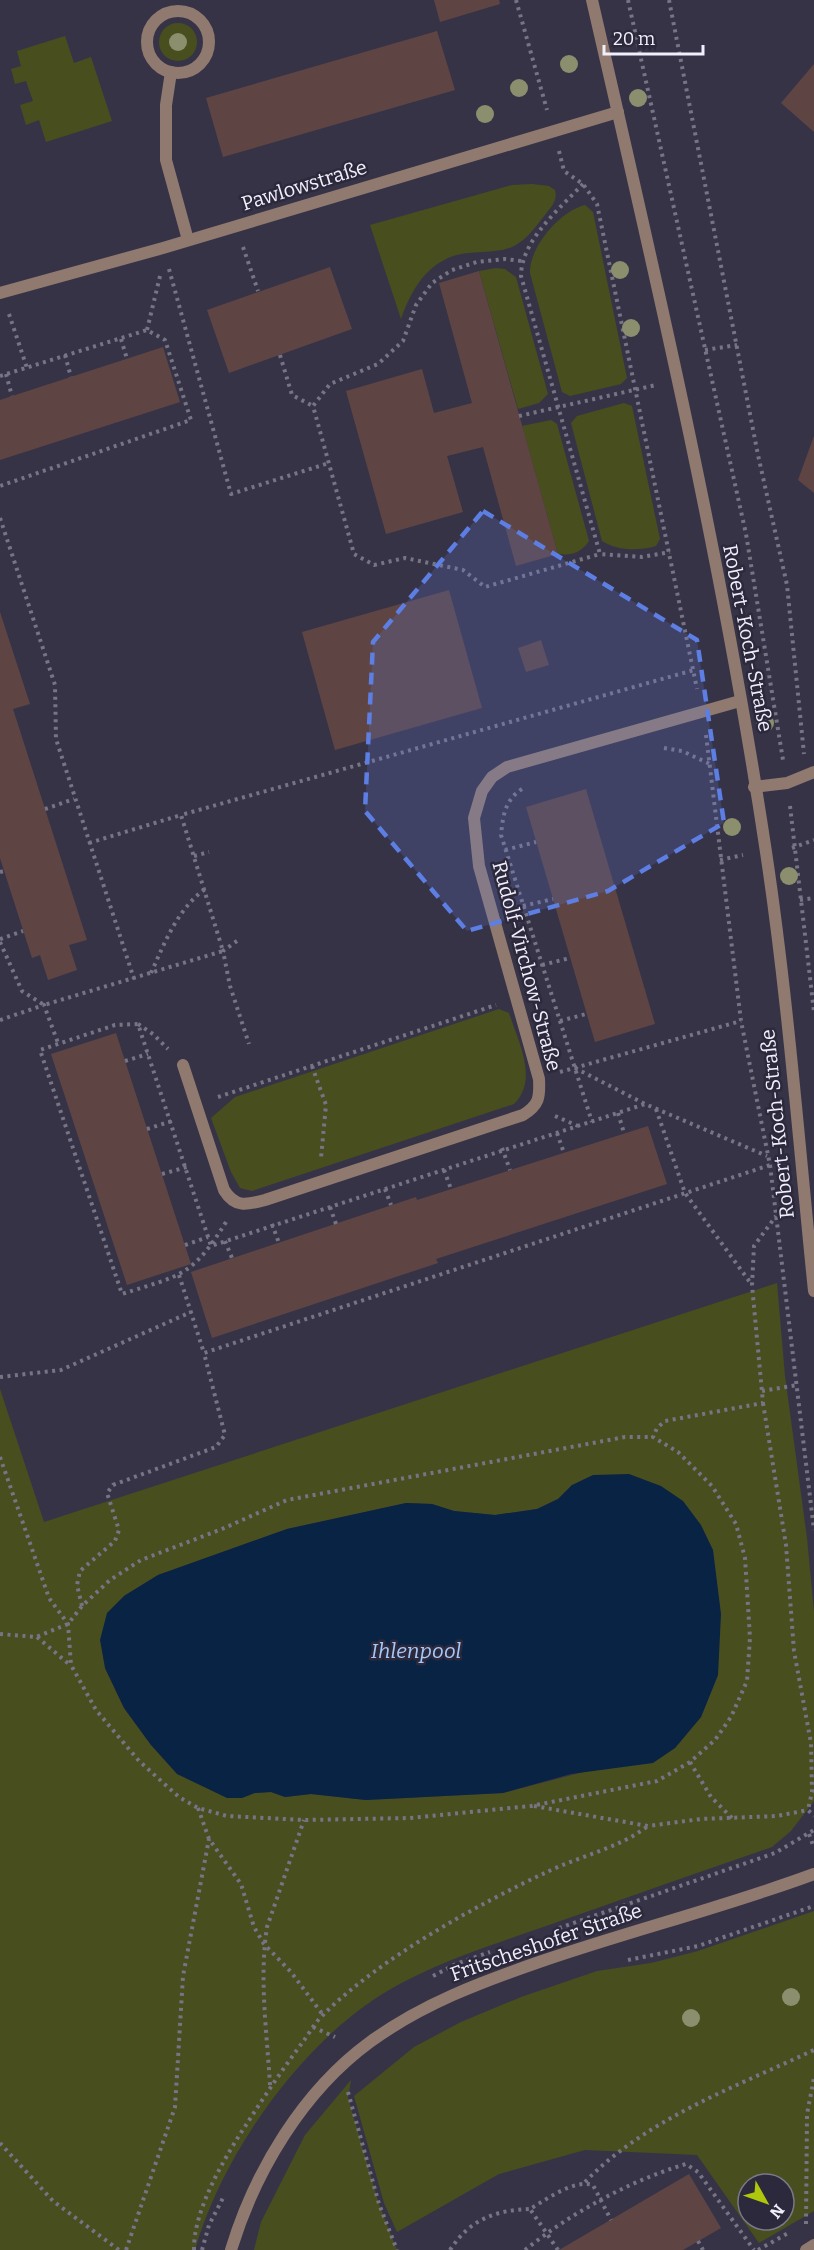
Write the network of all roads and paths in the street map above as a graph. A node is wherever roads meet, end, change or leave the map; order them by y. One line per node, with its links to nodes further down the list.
1 (516, 0): 7 (path)
2 (592, 0): 6 (street, Robert-Koch-Straße)
3 (628, 0): 20 (path)
4 (669, 0): 19 (path)
5 (171, 72): 5 (street); 10 (street)
6 (618, 112): 7 (street, Pawlowstraße); 39 (street, Robert-Koch-Straße)
7 (552, 130): 8 (path); 9 (street, Pawlowstraße)
8 (583, 184): 12 (path); 28 (path)
9 (236, 226): 10 (street, Pawlowstraße); 14 (path)
10 (188, 240): 11 (street, Pawlowstraße)
11 (163, 248): 15 (street, Pawlowstraße); 33 (path)
12 (521, 261): 30 (path); 31 (path)
13 (158, 289): 17 (path)
14 (258, 291)
15 (0, 293)
16 (13, 326): 24 (path)
17 (147, 330): 18 (path); 34 (path)
18 (121, 339): 21 (path); 23 (path)
19 (736, 345): 20 (path); 43 (path)
20 (705, 350): 45 (path)
21 (65, 355): 24 (path); 27 (path)
22 (280, 355): 30 (path)
23 (127, 359)
24 (27, 368): 25 (path)
25 (6, 374): 26 (path); 29 (path)
26 (0, 376)
27 (71, 377)
28 (636, 389): 31 (path); 36 (path)
29 (12, 396)
30 (313, 406): 33 (path)
31 (559, 407): 32 (path); 37 (path)
32 (519, 416)
33 (329, 463): 37 (path)
34 (0, 486)
35 (0, 518): 47 (path)
36 (670, 552): 37 (path); 38 (path)
37 (600, 554)
38 (694, 670): 40 (path); 49 (path)
39 (740, 701): 40 (street, Rudolf-Virchow-Straße); 46 (street, Robert-Koch-Straße)
40 (701, 710): 42 (path); 68 (street, Rudolf-Virchow-Straße)
41 (655, 747): 42 (path)
42 (711, 765): 74 (path)
43 (810, 774): 45 (street)
44 (531, 783): 54 (path)
45 (787, 783): 46 (street); 53 (path)
46 (754, 787): 108 (street, Robert-Koch-Straße)
47 (74, 800): 48 (path); 52 (path)
48 (45, 809)
49 (181, 815): 52 (path); 56 (path)
50 (814, 840): 53 (path)
51 (536, 842): 54 (path)
52 (89, 843): 67 (path)
53 (795, 848): 70 (path)
54 (506, 850): 59 (path)
55 (209, 852): 56 (path)
56 (194, 856): 57 (path)
57 (205, 889): 63 (path); 66 (path)
58 (553, 899): 59 (path)
59 (524, 906): 65 (path)
60 (23, 931): 61 (path)
61 (0, 941): 69 (path)
62 (237, 941): 63 (path)
63 (223, 951): 66 (path); 78 (path)
64 (570, 958): 65 (path)
65 (542, 965): 73 (path)
66 (152, 973): 67 (path)
67 (134, 979): 69 (path)
68 (516, 998): 82 (path); 93 (street, Rudolf-Virchow-Straße)
69 (44, 1005): 72 (path); 77 (path)
70 (814, 1012)
71 (586, 1014): 73 (path)
72 (0, 1020)
73 (560, 1021): 83 (path)
74 (741, 1021): 83 (path); 92 (path)
75 (138, 1024): 81 (path)
76 (115, 1025): 77 (path)
77 (58, 1043): 106 (path)
78 (249, 1044)
79 (148, 1054): 80 (path)
80 (125, 1061)
81 (183, 1065): 85 (street, Rudolf-Virchow-Straße)
82 (312, 1066): 85 (path); 94 (path)
83 (574, 1067): 84 (path); 87 (path)
84 (656, 1108): 92 (path); 97 (path)
85 (196, 1109): 88 (path); 93 (street, Rudolf-Virchow-Straße)
86 (618, 1113): 90 (path)
87 (592, 1122)
88 (147, 1129)
89 (557, 1133): 91 (path)
90 (624, 1133)
91 (564, 1153)
92 (768, 1156): 95 (path)
93 (213, 1159): 96 (path)
94 (321, 1164)
95 (770, 1165): 97 (path); 99 (path)
96 (162, 1174)
97 (685, 1193): 107 (path); 110 (path)
98 (330, 1207): 100 (path)
99 (776, 1216): 107 (path); 112 (path)
100 (336, 1224)
101 (208, 1237): 103 (path)
102 (225, 1241): 105 (path)
103 (185, 1245)
104 (211, 1246): 106 (path)
105 (232, 1258)
106 (179, 1275): 109 (path)
107 (752, 1285): 113 (path)
108 (814, 1291)
109 (191, 1312): 110 (path); 111 (path)
110 (204, 1353): 118 (path)
111 (0, 1377)
112 (797, 1385): 113 (path); 117 (path)
113 (762, 1391): 114 (path)
114 (763, 1403): 115 (path); 126 (path)
115 (653, 1437): 118 (path); 123 (path)
116 (0, 1457): 119 (path)
117 (814, 1530)
118 (82, 1606): 119 (path)
119 (68, 1624): 121 (path); 122 (path)
120 (0, 1634): 121 (path)
121 (36, 1637): 122 (path)
122 (71, 1665): 125 (path)
123 (690, 1762): 124 (path); 128 (path)
124 (531, 1806): 129 (path); 130 (path)
125 (198, 1808): 129 (path); 132 (path)
126 (808, 1810): 127 (path); 128 (path)
127 (814, 1816)
128 (732, 1818): 130 (path)
129 (304, 1820): 136 (path)
130 (648, 1826): 138 (path)
131 (814, 1830): 133 (path)
132 (209, 1839): 136 (path); 154 (path)
133 (814, 1848)
134 (814, 1874): 156 (street, Fritscheshofer Straße)
135 (814, 1906): 137 (path)
136 (264, 1944): 138 (path); 143 (path)
137 (618, 1962)
138 (322, 2015): 139 (path)
139 (314, 2028): 140 (path); 143 (path)
140 (335, 2037)
141 (814, 2050): 146 (path)
142 (814, 2078): 151 (path)
143 (270, 2086): 155 (path)
144 (349, 2088): 157 (path)
145 (0, 2143): 153 (path)
146 (585, 2182): 147 (path); 148 (path)
147 (601, 2201): 149 (path); 150 (path); 162 (path)
148 (530, 2209): 150 (path); 158 (path)
149 (611, 2220)
150 (546, 2233): 159 (path); 160 (path)
151 (812, 2239): 163 (street)
152 (698, 2241): 161 (path)
153 (119, 2250)
154 (126, 2250)
155 (194, 2250)
156 (231, 2250)
157 (397, 2250)
158 (450, 2250)
159 (525, 2250)
160 (558, 2250)
161 (703, 2250)
162 (754, 2250)
163 (806, 2250)

